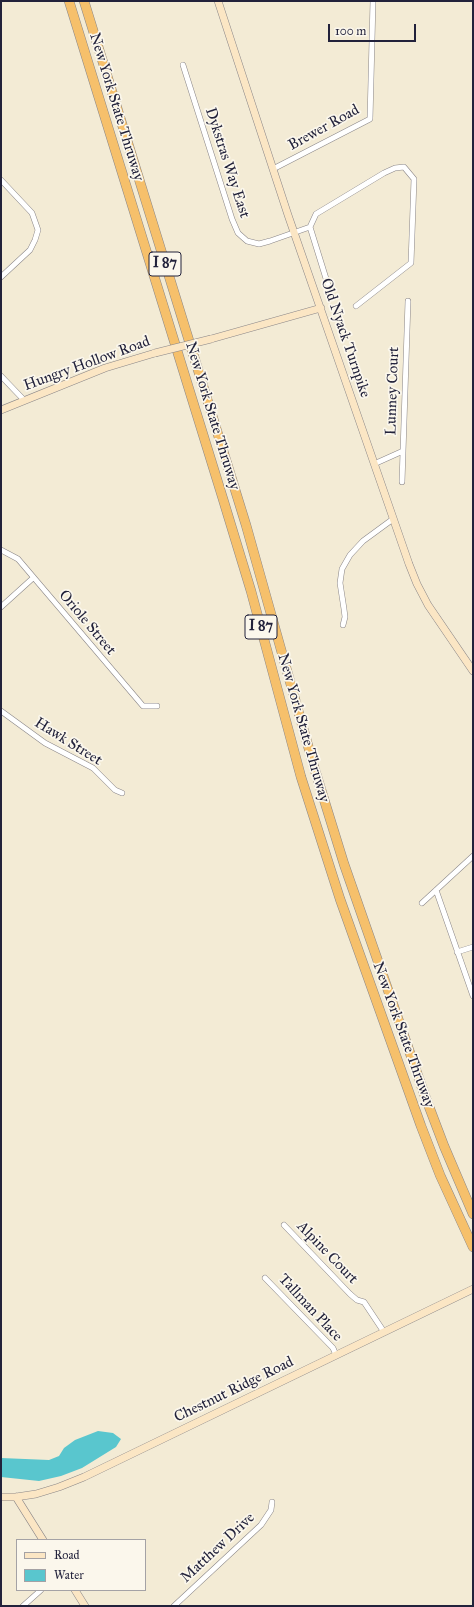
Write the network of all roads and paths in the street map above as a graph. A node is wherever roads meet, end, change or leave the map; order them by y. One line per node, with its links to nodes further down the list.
1 (69, 1): 38 (highway, New York State Thruway / I 87)
2 (84, 1): 36 (highway, New York State Thruway / I 87)
3 (218, 1): 6 (street, Old Nyack Turnpike)
4 (373, 1): 6 (street, Brewer Road)
5 (183, 65): 9 (street, Dykstras Way East)
6 (273, 169): 9 (street, Old Nyack Turnpike)
7 (1, 180): 10 (street)
8 (310, 227): 9 (street, Dykstras Way East); 11 (street); 13 (street)
9 (294, 232): 14 (street, Old Nyack Turnpike)
10 (1, 277)
11 (328, 285)
12 (408, 300): 18 (street, Lunney Court)
13 (356, 306)
14 (321, 308): 16 (street, Hungry Hollow Road, bridge); 19 (street, Old Nyack Turnpike)
15 (1, 376): 16 (street)
16 (24, 400): 17 (street, Hungry Hollow Road)
17 (1, 410)
18 (403, 451): 19 (street); 20 (street, Lunney Court)
19 (374, 464): 21 (street, Old Nyack Turnpike)
20 (402, 482)
21 (393, 519): 25 (street); 26 (street, Old Nyack Turnpike)
22 (1, 550): 23 (street, Oriole Street)
23 (33, 578): 24 (street); 27 (street, Oriole Street)
24 (1, 607)
25 (343, 625)
26 (473, 672)
27 (157, 706)
28 (1, 711): 29 (street, Hawk Street)
29 (122, 793)
30 (473, 856): 31 (street)
31 (436, 890): 32 (street); 34 (street)
32 (422, 903)
33 (473, 947): 34 (street)
34 (457, 952): 35 (street)
35 (473, 996)
36 (473, 1214)
37 (284, 1225): 41 (street, Alpine Court)
38 (473, 1247)
39 (265, 1278): 42 (street, Tallman Place)
40 (473, 1288): 41 (street, Chestnut Ridge Road)
41 (384, 1332): 42 (street, Chestnut Ridge Road)
42 (336, 1355): 44 (street, Chestnut Ridge Road)
43 (1, 1497): 44 (street, Chestnut Ridge Road)
44 (16, 1497): 46 (street)
45 (272, 1502): 51 (street, Matthew Drive)
46 (42, 1539)
47 (40, 1591): 49 (street)
48 (76, 1591): 50 (street)
49 (23, 1606)
50 (85, 1606)
51 (174, 1606)

